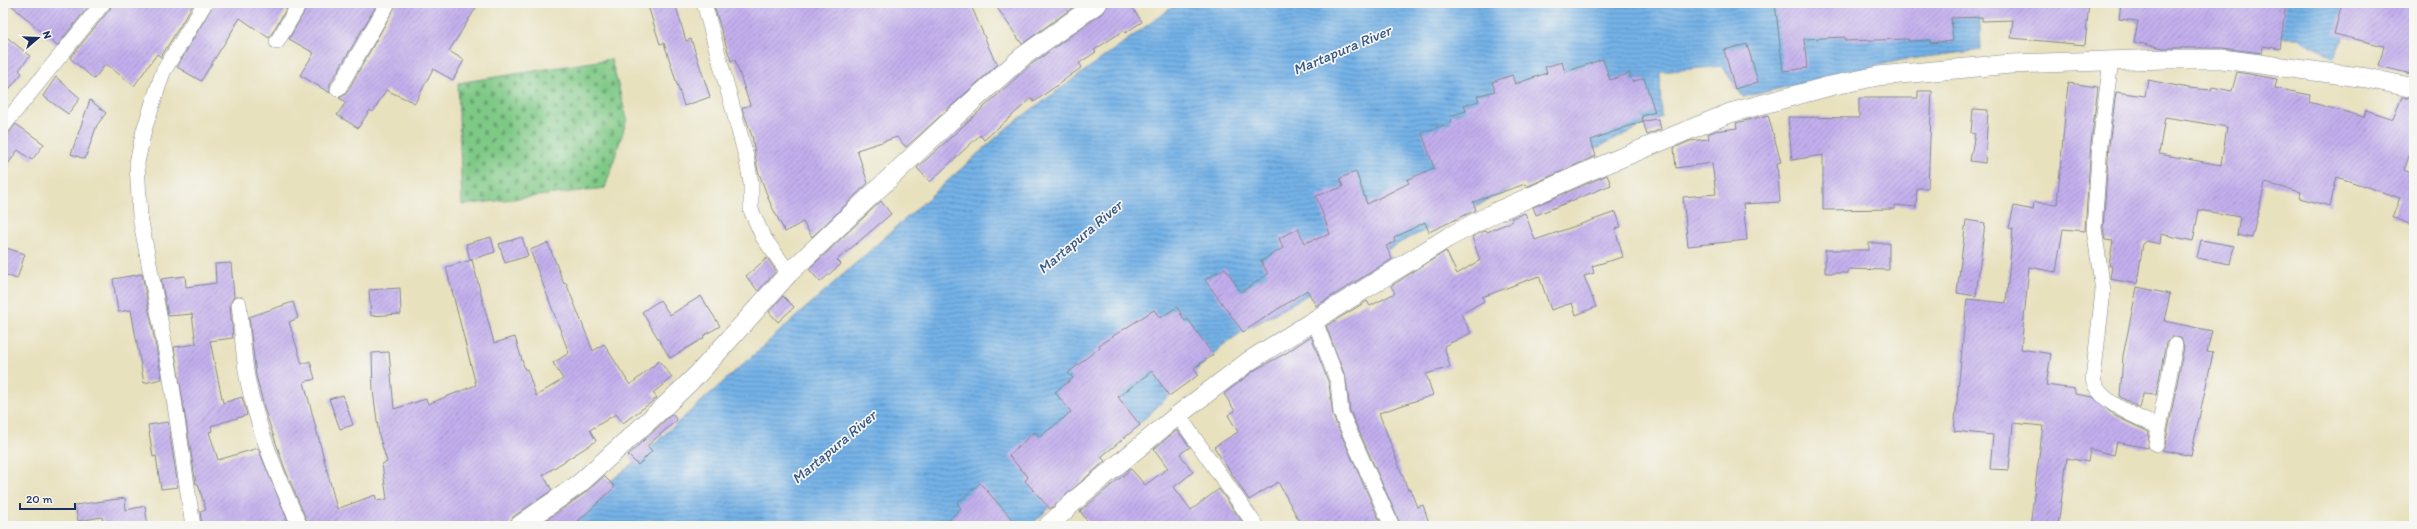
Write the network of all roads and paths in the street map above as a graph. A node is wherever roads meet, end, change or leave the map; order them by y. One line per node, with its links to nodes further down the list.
1 (103, 3): 11 (street)
2 (205, 3): 19 (street)
3 (300, 3): 7 (street)
4 (388, 3): 10 (street)
5 (704, 3): 12 (street)
6 (1098, 3): 12 (street)
7 (277, 42)
8 (2111, 61): 9 (street); 14 (street); 17 (street)
9 (2414, 88)
10 (338, 89)
11 (3, 126)
12 (789, 273): 21 (street)
13 (239, 304): 20 (street)
14 (1314, 319): 16 (street); 24 (street)
15 (2175, 345): 17 (street)
16 (1178, 415): 22 (street); 23 (street)
17 (2159, 427): 18 (street)
18 (2156, 444)
19 (193, 526)
20 (300, 526)
21 (519, 526)
22 (1048, 526)
23 (1256, 526)
24 (1392, 526)

